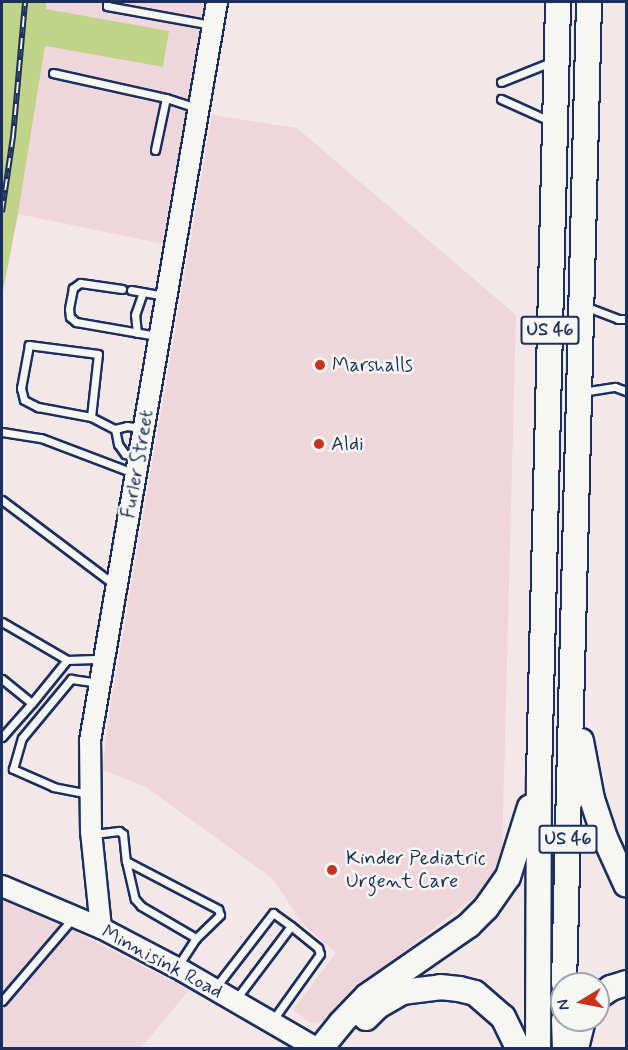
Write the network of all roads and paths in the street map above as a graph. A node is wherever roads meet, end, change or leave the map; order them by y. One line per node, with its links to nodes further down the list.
1 (107, 2): 5 (lane)
2 (217, 2): 5 (street, Furler Street)
3 (558, 2): 6 (highway, US 46)
4 (589, 2): 18 (highway, US 46)
5 (212, 25): 11 (street, Furler Street)
6 (556, 60): 8 (lane); 12 (highway, US 46)
7 (53, 73): 9 (lane)
8 (501, 82)
9 (166, 98): 11 (lane); 13 (lane)
10 (501, 99): 12 (lane)
11 (198, 108): 17 (street, Furler Street)
12 (555, 123): 39 (highway, US 46)
13 (155, 150)
14 (122, 289): 20 (lane)
15 (131, 290): 16 (lane)
16 (143, 292): 17 (lane); 20 (lane)
17 (166, 296): 21 (street, Furler Street)
18 (582, 304): 19 (lane); 23 (highway, US 46)
19 (627, 319)
20 (137, 333): 21 (lane)
21 (159, 337): 26 (street, Furler Street)
22 (627, 391): 23 (lane)
23 (579, 393): 36 (highway, US 46)
24 (91, 417): 24 (lane); 25 (lane)
25 (115, 429): 26 (lane); 28 (lane)
26 (144, 429): 28 (street, Furler Street)
27 (2, 432): 28 (lane)
28 (137, 466): 30 (street, Furler Street)
29 (2, 500): 30 (lane)
30 (117, 586): 32 (street, Furler Street)
31 (2, 622): 33 (lane)
32 (104, 659): 33 (lane); 35 (street, Furler Street)
33 (67, 660): 37 (lane)
34 (2, 679): 37 (lane)
35 (100, 683): 40 (street, Furler Street); 40 (lane)
36 (572, 694): 43 (highway); 50 (highway, US 46)
37 (32, 703): 38 (lane)
38 (2, 737)
39 (539, 776): 60 (highway); 63 (highway, US 46)
40 (89, 794): 41 (street, Furler Street)
41 (91, 834): 42 (lane); 47 (street, Furler Street)
42 (126, 861): 48 (lane); 48 (lane)
43 (627, 884)
44 (2, 886): 45 (street, Minnisink Road)
45 (74, 917): 47 (street, Minnisink Road); 54 (lane)
46 (291, 926): 52 (lane); 55 (lane); 56 (lane)
47 (101, 928): 49 (street, Minnisink Road)
48 (196, 938): 49 (lane)
49 (176, 968): 52 (street, Minnisink Road)
50 (564, 972)
51 (627, 983): 53 (highway)
52 (214, 989): 55 (street, Minnisink Road)
53 (610, 989)
54 (2, 1001)
55 (234, 1001): 56 (street, Minnisink Road)
56 (270, 1023): 59 (street, Minnisink Road)
57 (564, 1032): 64 (highway)
58 (580, 1032): 65 (highway)
59 (316, 1048)
60 (321, 1048)
61 (342, 1048): 62 (highway)
62 (518, 1048)
63 (538, 1048)
64 (565, 1048)
65 (576, 1048)

